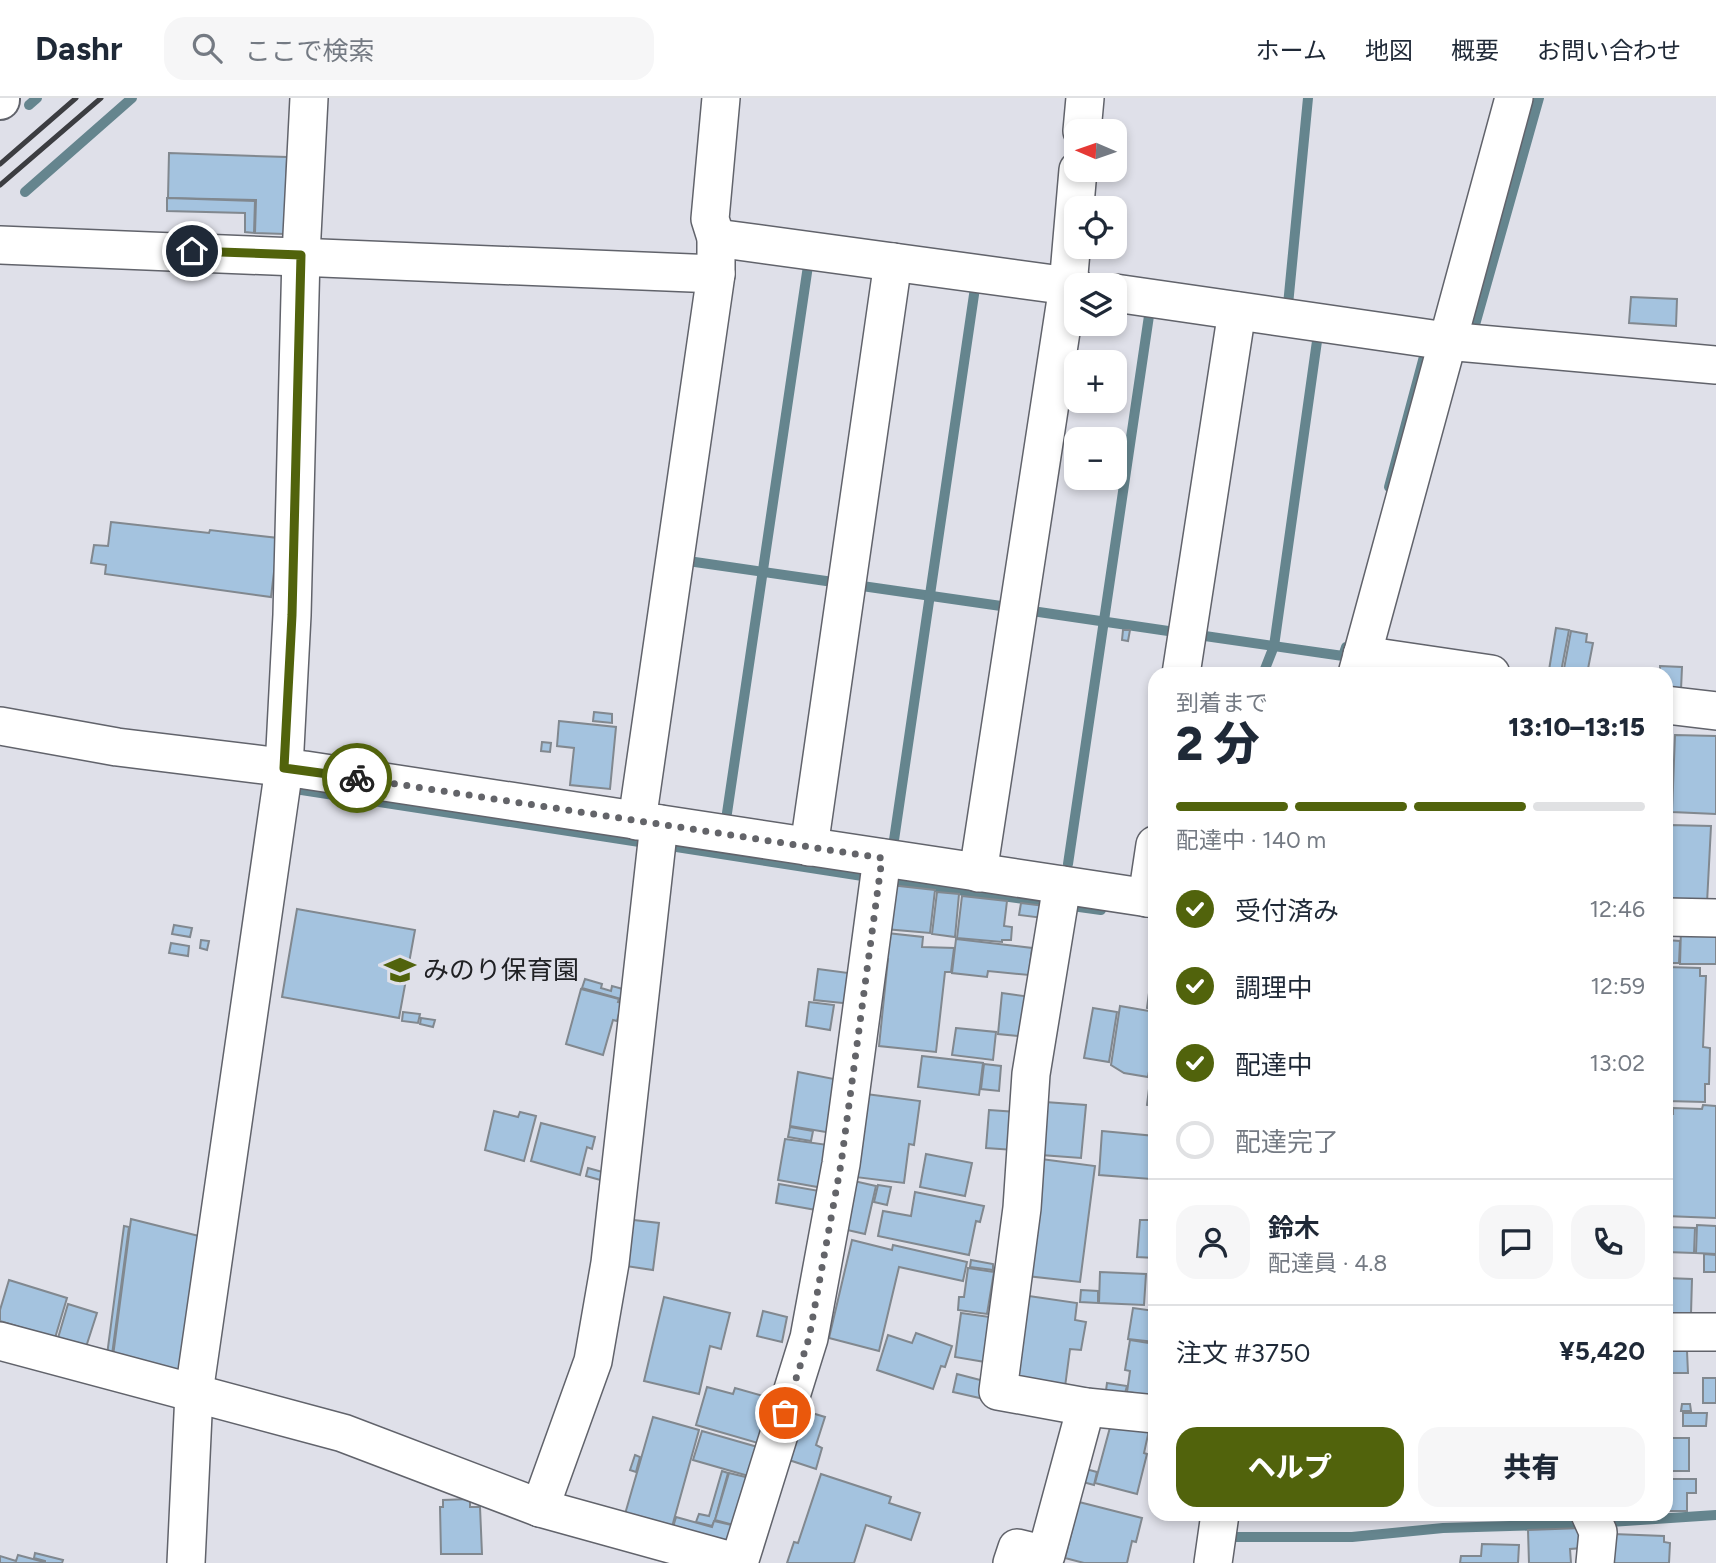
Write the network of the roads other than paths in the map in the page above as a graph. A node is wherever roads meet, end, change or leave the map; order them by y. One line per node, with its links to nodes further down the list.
1 (309, 98): 9 (street)
2 (722, 98): 7 (street)
3 (1085, 98): 5 (street)
4 (1514, 98): 17 (street)
5 (1083, 119)
6 (1078, 182): 11 (street)
7 (716, 238): 10 (street); 12 (street)
8 (0, 245): 9 (street)
9 (301, 255): 12 (street); 25 (street)
10 (893, 262): 13 (street); 27 (street)
11 (1073, 273)
12 (716, 274): 26 (street)
13 (1064, 285)
14 (1127, 295): 15 (street)
15 (1237, 311): 17 (street); 20 (street)
16 (1064, 336): 29 (street)
17 (1446, 341): 18 (street); 19 (street)
18 (1716, 365)
19 (1360, 664): 21 (street)
20 (1182, 667)
21 (1399, 667)
22 (1673, 706): 23 (street)
23 (1716, 711)
24 (0, 726): 25 (street)
25 (284, 768): 26 (street); 37 (street)
26 (648, 823): 27 (street); 40 (street)
27 (809, 847): 28 (street)
28 (882, 858): 29 (street); 44 (street)
29 (978, 873): 30 (street)
30 (1062, 885): 31 (street); 38 (street)
31 (1148, 899)
32 (1673, 916): 33 (street)
33 (1716, 918)
34 (1673, 1332): 35 (street)
35 (1716, 1332)
36 (0, 1341): 37 (street)
37 (194, 1393): 40 (street); 43 (street)
38 (1086, 1407): 39 (street); 45 (street)
39 (1148, 1413)
40 (540, 1508): 44 (street)
41 (1219, 1521): 46 (street)
42 (1593, 1521): 47 (street)
43 (186, 1563)
44 (739, 1563)
45 (1012, 1563)
46 (1213, 1563)
47 (1595, 1563)

